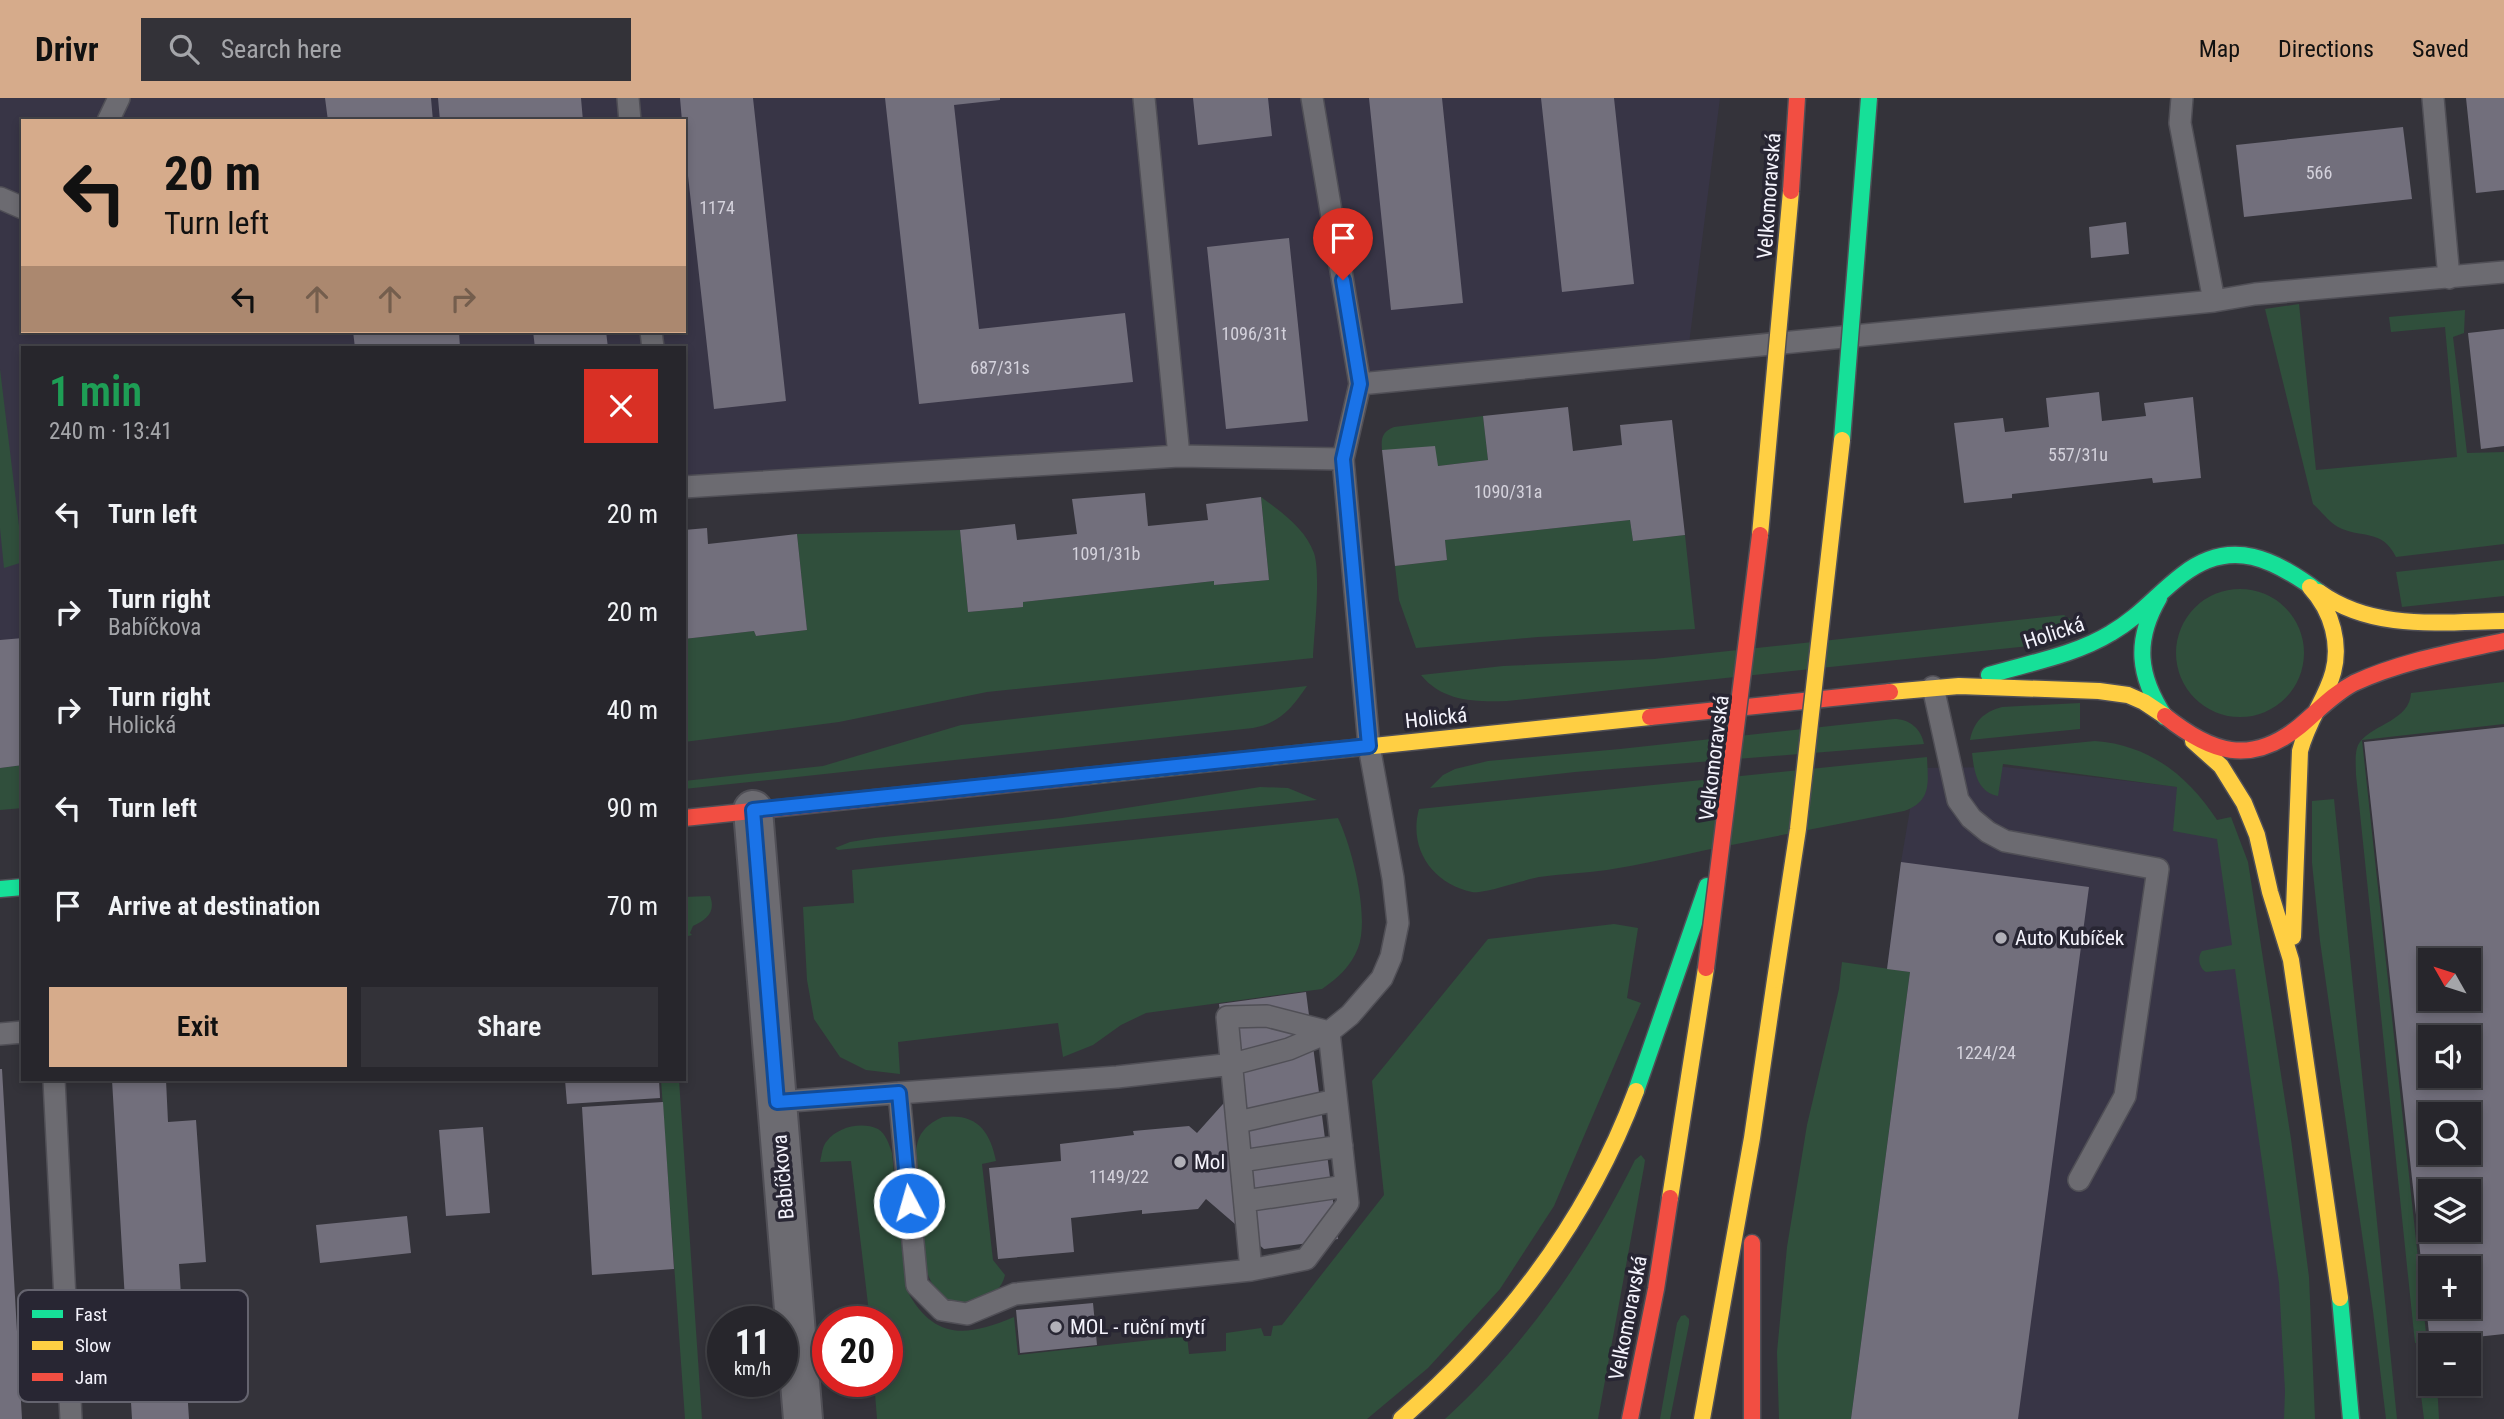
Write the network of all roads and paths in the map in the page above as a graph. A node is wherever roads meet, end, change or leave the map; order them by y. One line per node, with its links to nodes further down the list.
1 (119, 98): 9 (lane)
2 (628, 98): 10 (lane)
3 (1144, 98): 17 (lane)
4 (1312, 98): 16 (lane)
5 (1797, 98): 31 (street, Velkomoravská, bridge)
6 (1869, 98): 44 (street, bridge)
7 (2433, 98): 14 (lane)
8 (2182, 99): 15 (lane)
9 (109, 119)
10 (630, 119)
11 (0, 198): 12 (lane)
12 (21, 207)
13 (2504, 272): 14 (lane)
14 (2449, 278): 15 (lane)
15 (2214, 301): 16 (lane)
16 (1360, 384): 18 (lane)
17 (1179, 456): 18 (lane); 19 (lane)
18 (1343, 459): 28 (lane)
19 (686, 487)
20 (2299, 576): 21 (street, Holická); 22 (street, Holická); 25 (street, Holická)
21 (2164, 590): 24 (street, Holická); 26 (street, Holická)
22 (2504, 621)
23 (2504, 641): 25 (street, Holická)
24 (1938, 687): 26 (street, Holická); 28 (street, Holická); 47 (lane)
25 (2315, 715): 27 (street, Holická); 34 (street)
26 (2168, 720): 27 (street, Holická)
27 (2183, 733): 34 (street)
28 (1369, 746): 29 (street, Holická); 36 (lane)
29 (753, 810): 30 (street, Holická); 42 (street, Babíčkova)
30 (686, 818)
31 (1727, 820): 53 (street, bridge); 54 (street, Velkomoravská, bridge)
32 (21, 887): 33 (street)
33 (0, 889)
34 (2291, 960): 57 (street)
35 (21, 1032): 37 (lane)
36 (1329, 1032): 38 (lane); 38 (lane); 41 (lane)
37 (0, 1034)
38 (1233, 1063): 40 (lane); 43 (lane)
39 (54, 1081): 51 (lane)
40 (899, 1093): 42 (lane); 50 (lane)
41 (1336, 1100): 43 (lane); 45 (lane)
42 (777, 1102): 52 (street, Babíčkova)
43 (1238, 1122): 46 (lane)
44 (1752, 1138): 55 (street); 56 (street)
45 (1342, 1146): 46 (lane); 48 (lane)
46 (1241, 1161): 49 (lane)
47 (2079, 1180)
48 (1346, 1186): 49 (lane); 50 (lane)
49 (1245, 1201): 50 (lane)
50 (1251, 1270)
51 (65, 1290)
52 (803, 1419)
53 (1401, 1419)
54 (1630, 1419)
55 (1702, 1419)
56 (1752, 1419)
57 (2351, 1419)

